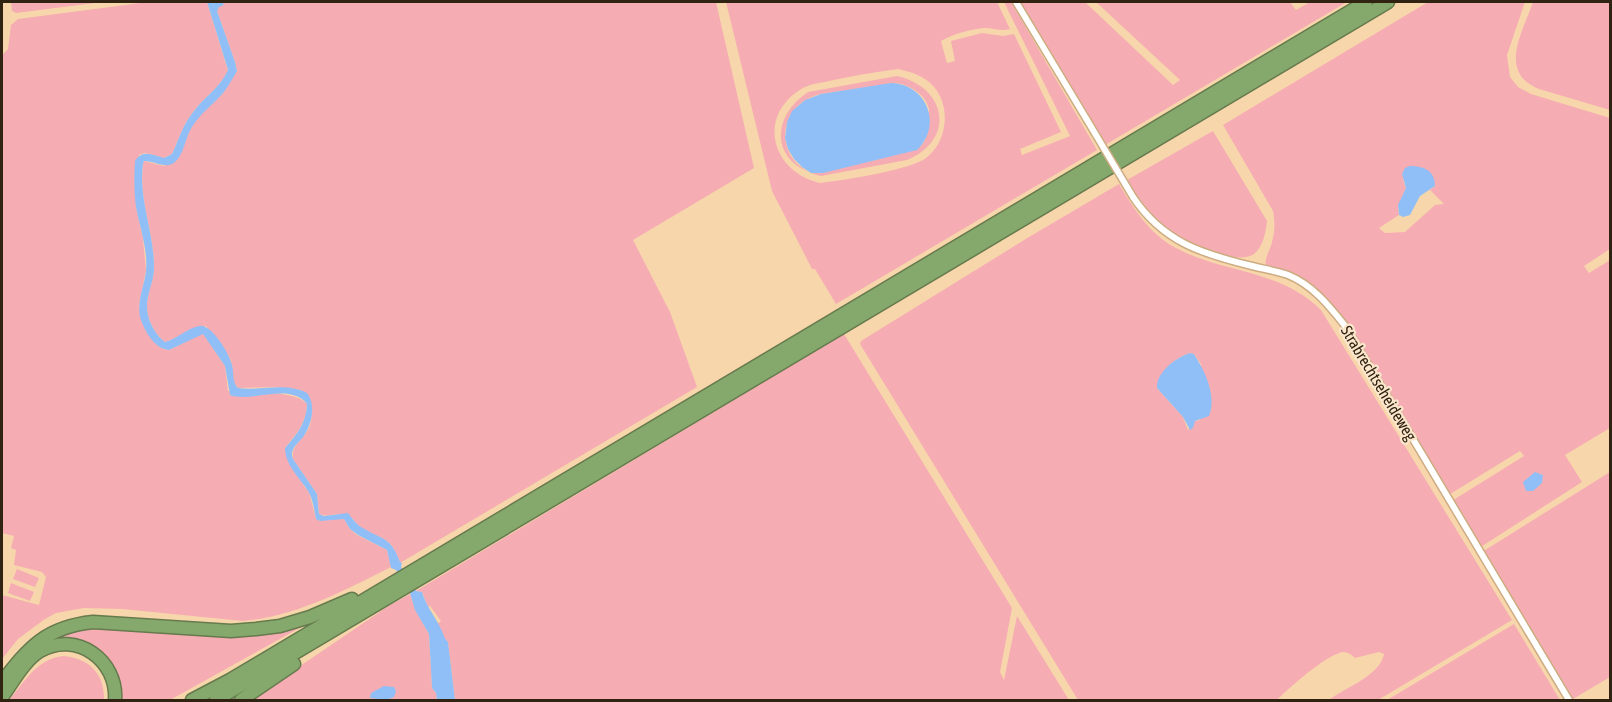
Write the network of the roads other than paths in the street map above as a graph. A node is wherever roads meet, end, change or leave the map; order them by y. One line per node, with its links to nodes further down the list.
1 (1016, 2): 12 (street, Strabrechtseheideweg, bridge)
2 (1366, 2): 4 (highway)
3 (1388, 2): 4 (highway)
4 (407, 581): 5 (highway); 6 (highway); 9 (highway)
5 (339, 628): 10 (highway); 11 (highway)
6 (2, 682)
7 (2, 697): 8 (highway)
8 (115, 700)
9 (192, 700)
10 (216, 700)
11 (241, 700)
12 (1569, 700)

